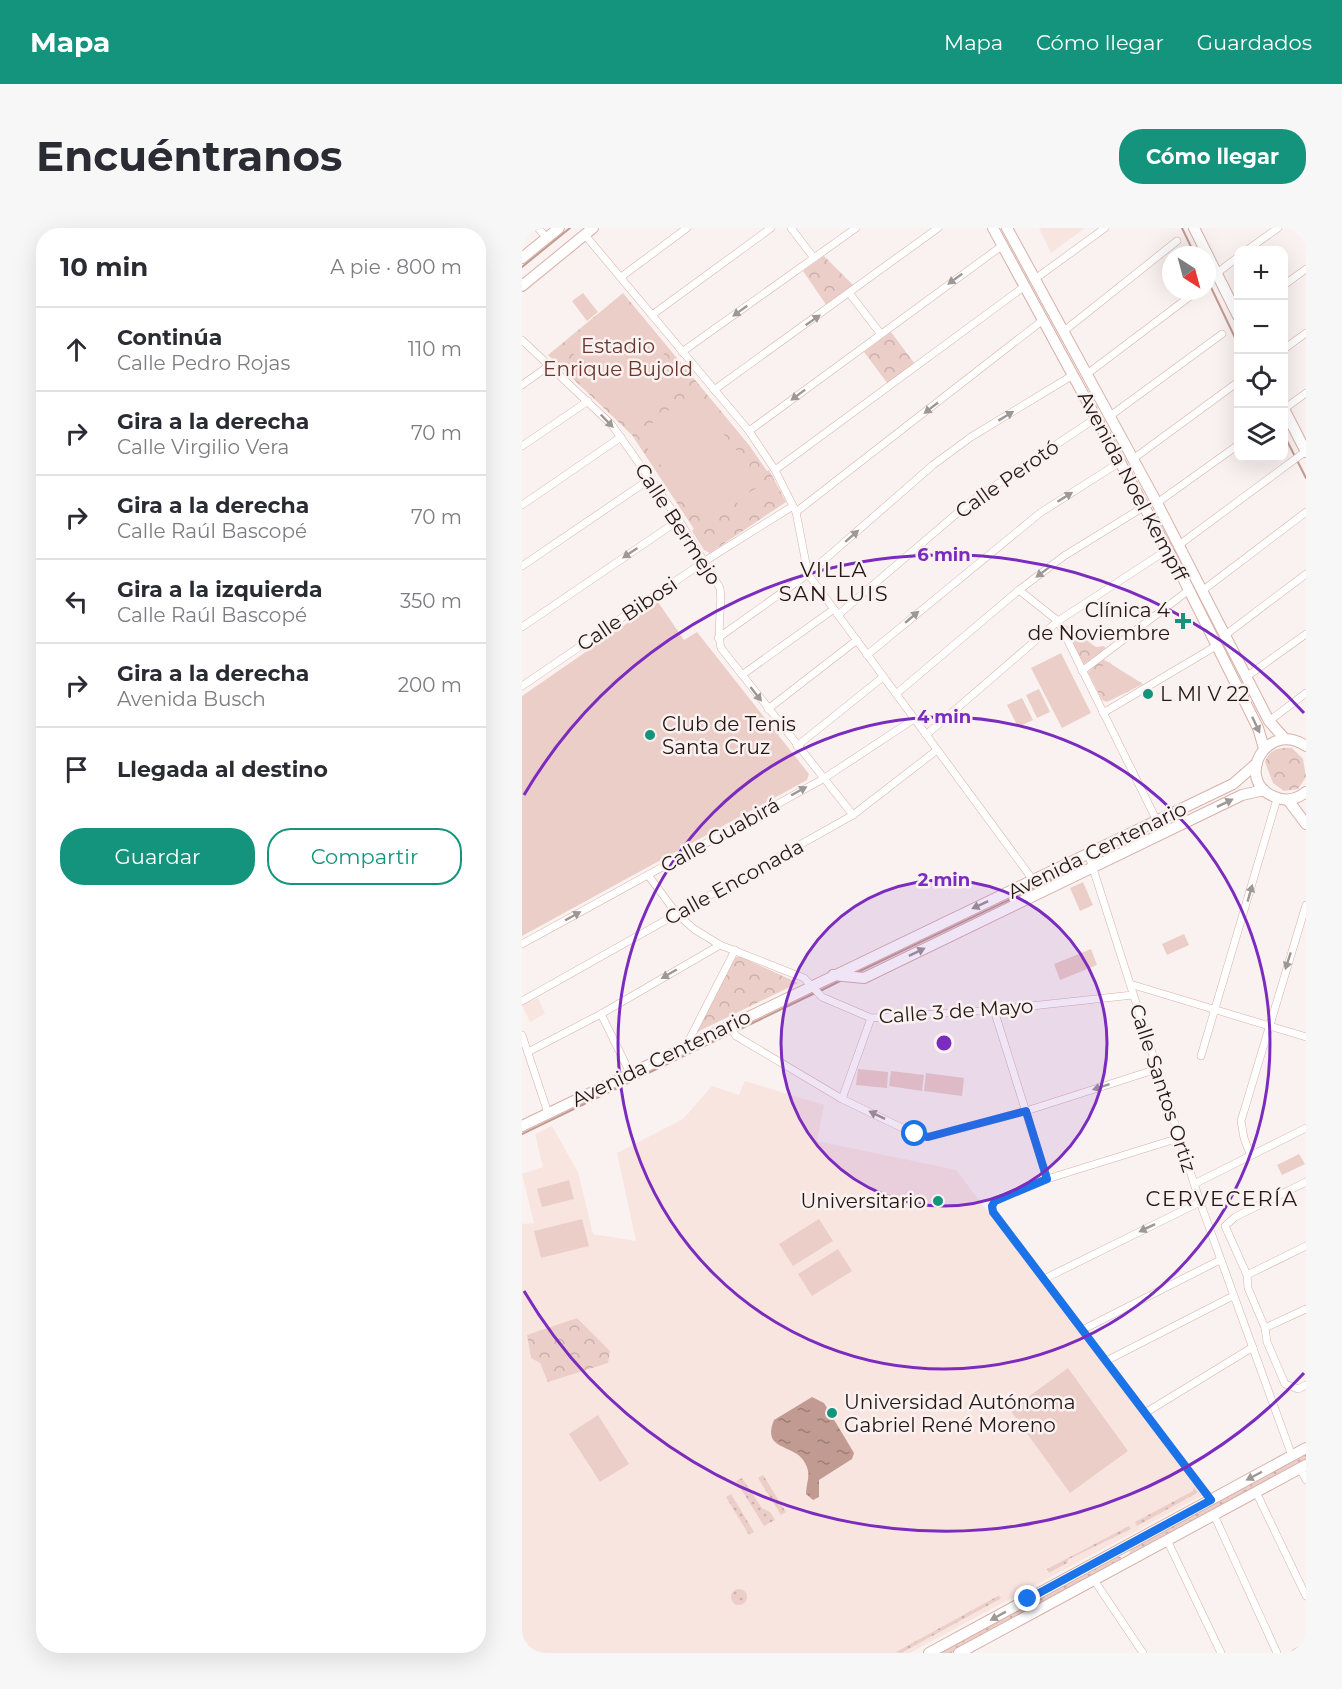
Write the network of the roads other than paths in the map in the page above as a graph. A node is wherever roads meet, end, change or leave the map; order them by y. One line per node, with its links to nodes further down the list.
1 (538, 228): 14 (street)
2 (559, 228): 14 (main road)
3 (687, 228): 23 (street)
4 (771, 228): 31 (street)
5 (791, 228): 19 (street)
6 (856, 228): 19 (street)
7 (939, 228): 28 (street)
8 (993, 228): 17 (main road, Avenida Noel Kempff)
9 (1007, 228): 24 (main road, Avenida Noel Kempff)
10 (1105, 228): 24 (street)
11 (1195, 228): 22 (main road)
12 (1278, 228): 16 (street)
13 (589, 231): 23 (street); 26 (main road)
14 (547, 238): 18 (main road)
15 (1177, 241): 33 (street)
16 (1253, 246)
17 (1004, 248): 24 (main road); 27 (main road, Avenida Noel Kempff); 34 (street, one-way to 34)
18 (522, 258)
19 (814, 258): 39 (street, one-way to 39)
20 (1234, 261): 22 (street)
21 (1306, 269): 25 (street)
22 (1217, 273): 30 (main road)
23 (621, 277): 31 (street)
24 (1035, 279): 32 (main road); 33 (main road, Avenida Noel Kempff)
25 (1288, 282)
26 (522, 286)
27 (1025, 286): 32 (main road, Avenida Noel Kempff); 59 (street)
28 (850, 294): 34 (street); 45 (street, one-way to 28)
29 (1185, 300): 42 (street)
30 (1234, 306)
31 (652, 315): 39 (street)
32 (1042, 319): 41 (main road, Avenida Noel Kempff); 63 (street, Calle Bibosi, one-way to 63)
33 (1064, 331): 42 (main road, Avenida Noel Kempff)
34 (880, 333): 52 (street, one-way to 52)
35 (1306, 333): 38 (street)
36 (1221, 334): 49 (street)
37 (522, 340): 40 (street, Calle Bermejo)
38 (1288, 347)
39 (682, 352): 45 (street)
40 (550, 366): 43 (street); 47 (street, Calle Bermejo)
41 (1073, 375): 51 (main road, Avenida Noel Kempff); 71 (street, one-way to 41)
42 (1088, 376): 49 (main road, Avenida Noel Kempff); 51 (main road)
43 (522, 385)
44 (1234, 385): 57 (street)
45 (714, 390): 52 (street)
46 (1306, 393): 48 (street)
47 (588, 401): 53 (street, Calle Bermejo, one-way to 53); 54 (street)
48 (1285, 408)
49 (1110, 416): 57 (main road, Avenida Noel Kempff)
50 (1288, 417): 56 (main road)
51 (1096, 418): 57 (main road); 58 (main road, Avenida Noel Kempff); 77 (street, Calle Perotó)
52 (749, 431): 59 (street)
53 (621, 437): 60 (street, Calle Bermejo); 62 (street)
54 (522, 446)
55 (1234, 448): 61 (street)
56 (1305, 453): 67 (street)
57 (1131, 455): 61 (main road, Avenida Noel Kempff)
58 (1120, 462): 64 (main road, Avenida Noel Kempff); 85 (street, one-way to 58)
59 (775, 470): 63 (street)
60 (650, 479): 66 (street, Calle Bermejo); 70 (street)
61 (1157, 503): 67 (main road, Avenida Noel Kempff)
62 (522, 505)
63 (795, 509): 69 (street, Calle Bibosi); 71 (street)
64 (1147, 511): 67 (main road); 68 (main road, Avenida Noel Kempff); 74 (street, one-way to 74)
65 (1306, 512): 75 (street)
66 (679, 520): 69 (street, Calle Bermejo); 79 (street, one-way to 79)
67 (1179, 545): 73 (main road); 75 (main road, Avenida Noel Kempff)
68 (1167, 550): 73 (main road, Avenida Noel Kempff); 78 (street)
69 (705, 561): 82 (street, Calle Bermejo); 90 (street, Calle Bibosi)
70 (522, 566)
71 (808, 574): 77 (street); 82 (street)
72 (1306, 574): 81 (street)
73 (1187, 585): 84 (main road, Avenida Noel Kempff); 86 (street)
74 (1019, 590): 78 (street); 92 (street)
75 (1202, 591): 76 (main road, Avenida Noel Kempff)
76 (1209, 605): 81 (main road, Avenida Noel Kempff); 84 (main road)
77 (836, 612): 83 (street); 87 (street, Calle Perotó)
78 (1059, 621): 86 (street); 97 (street)
79 (522, 627)
80 (1306, 634): 89 (street)
81 (1224, 636): 89 (main road, Avenida Noel Kempff)
82 (718, 638): 87 (street)
83 (856, 640): 85 (street); 93 (street)
84 (1216, 646): 89 (main road); 94 (street); 101 (main road, Avenida Noel Kempff, one-way to 101)
85 (867, 655): 88 (street)
86 (1082, 671): 94 (street)
87 (742, 675): 93 (street, one-way to 93)
88 (884, 677): 92 (street); 100 (street)
89 (1246, 677): 96 (main road, Avenida Noel Kempff)
90 (522, 686)
91 (1306, 693): 96 (street)
92 (896, 694): 95 (street)
93 (768, 709): 100 (street)
94 (1103, 713): 109 (street)
95 (914, 719): 97 (street); 104 (street, Calle Guabirá)
96 (1269, 721): 98 (main road, Avenida Noel Kempff)
97 (926, 735): 102 (street)
98 (1285, 739): 99 (main road); 101 (main road)
99 (1304, 743)
100 (797, 746): 104 (street)
101 (1264, 748): 103 (main road)
102 (937, 750): 108 (street, Calle Enconada); 114 (street)
103 (1257, 762): 105 (main road); 109 (main road, Avenida Centenario)
104 (823, 779): 108 (street); 113 (street, Calle Guabirá, one-way to 104)
105 (1263, 790): 107 (main road); 112 (main road, Avenida Centenario, one-way to 105)
106 (1306, 792): 107 (main road)
107 (1283, 799): 110 (main road); 125 (street, one-way to 107)
108 (853, 815): 116 (street, Calle Enconada)
109 (1157, 821): 111 (main road, Avenida Centenario)
110 (1306, 824)
111 (1089, 853): 112 (street, Calle Santos Ortiz); 114 (main road, Avenida Centenario)
112 (1093, 868): 120 (main road, Avenida Centenario, one-way to 112); 121 (street, Calle Santos Ortiz)
113 (648, 874): 116 (street, Calle 3 de Mayo); 117 (street, Calle Guabirá, one-way to 113)
114 (1033, 880): 120 (main road, Avenida Centenario, one-way to 120)
115 (1306, 905): 129 (street, one-way to 129)
116 (677, 914): 118 (street, Calle 3 de Mayo); 124 (street, Calle Enconada)
117 (522, 944)
118 (720, 945): 119 (street, Calle 3 de Mayo); 127 (street, one-way to 127)
119 (735, 950): 122 (street, Calle 3 de Mayo); 133 (street)
120 (833, 975): 122 (main road, Avenida Centenario)
121 (1130, 984): 123 (street, Calle Santos Ortiz); 125 (street)
122 (814, 990): 128 (street, Calle 3 de Mayo); 130 (main road, Avenida Centenario)
123 (1134, 995): 126 (street, Calle 3 de Mayo); 137 (street, Calle Santos Ortiz)
124 (522, 1001)
125 (1216, 1010): 129 (street); 135 (street)
126 (994, 1011): 128 (street, Calle 3 de Mayo); 140 (street)
127 (601, 1014): 134 (street); 138 (street)
128 (871, 1018): 139 (street)
129 (1268, 1025): 132 (street); 145 (street)
130 (732, 1031): 133 (main road, Avenida Centenario); 139 (street)
131 (522, 1035): 134 (street)
132 (1306, 1037)
133 (686, 1046): 138 (main road, Avenida Centenario)
134 (529, 1055): 136 (street); 141 (street)
135 (1201, 1056)
136 (522, 1062)
137 (1157, 1069): 140 (street, one-way to 140); 144 (street, Calle Santos Ortiz)
138 (630, 1073): 141 (main road, Avenida Centenario)
139 (842, 1099): 140 (street, one-way to 139)
140 (1026, 1111): 146 (street)
141 (548, 1113): 142 (main road, Avenida Centenario)
142 (522, 1126)
143 (1306, 1128): 145 (street)
144 (1179, 1138): 146 (street); 148 (street, Calle Santos Ortiz)
145 (1250, 1154): 148 (street)
146 (1047, 1179): 153 (street)
147 (1306, 1182): 152 (street)
148 (1194, 1184): 149 (street, Calle Santos Ortiz)
149 (1200, 1202): 151 (street, Calle Santos Ortiz); 153 (street, one-way to 153)
150 (1306, 1246): 152 (street)
151 (1220, 1260): 154 (street, Calle Santos Ortiz); 157 (street)
152 (1247, 1275): 156 (street)
153 (1044, 1279): 157 (street)
154 (1233, 1296): 158 (street, Calle Santos Ortiz); 159 (street)
155 (1306, 1309): 156 (street)
156 (1265, 1328): 160 (street)
157 (1082, 1329): 159 (street)
158 (1253, 1347): 161 (street); 163 (street, Calle Santos Ortiz)
159 (1106, 1361): 161 (street)
160 (1306, 1384)
161 (1145, 1413): 167 (street)
162 (1306, 1448): 163 (main road)
163 (1292, 1456): 167 (main road, one-way to 167)
164 (1303, 1466): 165 (street); 166 (main road)
165 (1306, 1480)
166 (1256, 1492): 168 (main road); 173 (street)
167 (1211, 1500): 170 (main road)
168 (1214, 1515): 169 (main road); 179 (street)
169 (1167, 1540): 171 (main road); 178 (street)
170 (1123, 1547): 171 (main road); 175 (main road, one-way to 175)
171 (1130, 1561): 172 (main road)
172 (1094, 1580): 176 (main road); 177 (street)
173 (1306, 1596)
174 (1306, 1647): 180 (street)
175 (929, 1653)
176 (959, 1653)
177 (1143, 1653)
178 (1221, 1653)
179 (1277, 1653)
180 (1295, 1653)

